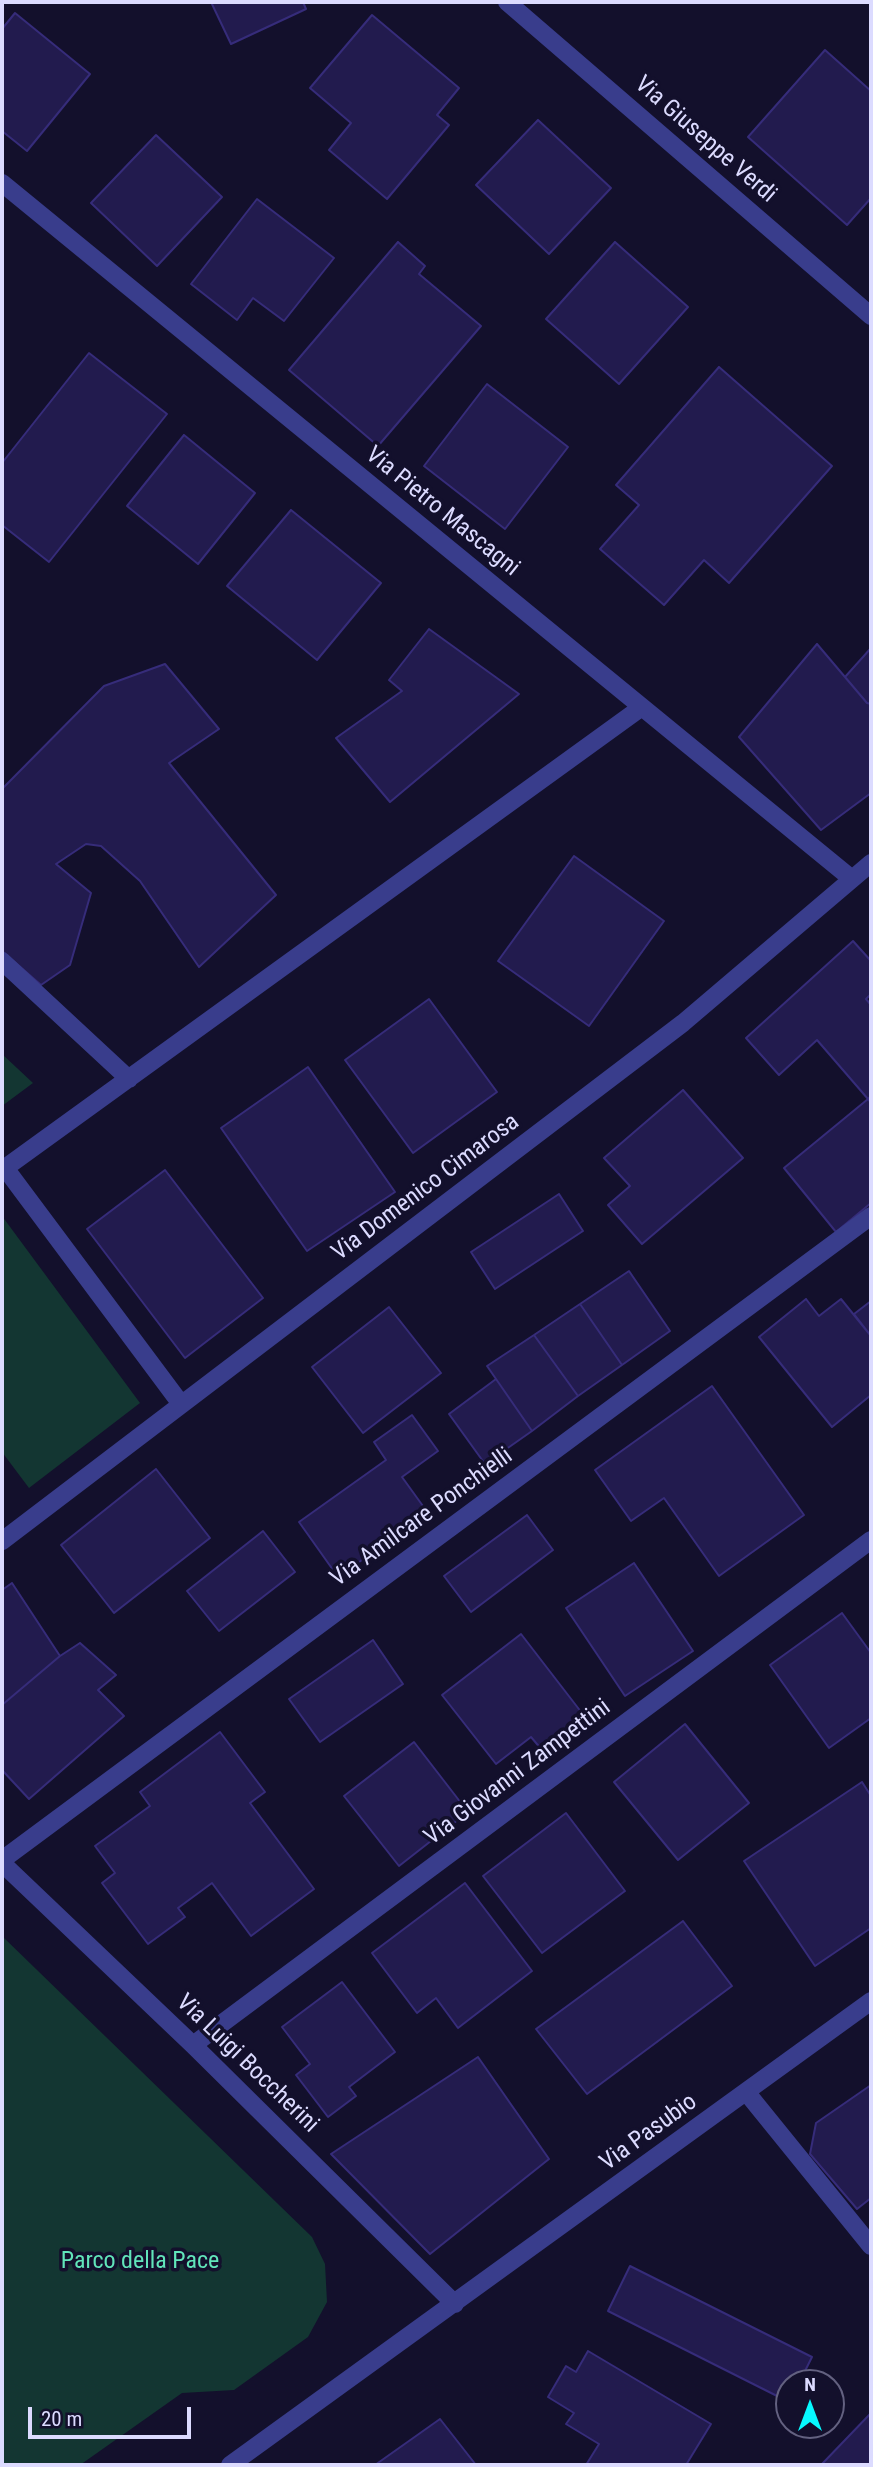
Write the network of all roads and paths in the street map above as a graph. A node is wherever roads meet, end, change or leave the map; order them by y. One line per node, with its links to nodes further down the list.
1 (507, 2): 3 (street, Via Giuseppe Verdi)
2 (2, 183): 4 (street, Via Pietro Mascagni)
3 (871, 316)
4 (642, 707): 6 (street, Via Pietro Mascagni); 8 (street)
5 (871, 863): 6 (street, Via Domenico Cimarosa)
6 (852, 879): 10 (street, Via Domenico Cimarosa)
7 (2, 961): 8 (street)
8 (129, 1079): 10 (street)
9 (871, 1216): 13 (street, Via Amilcare Ponchielli)
10 (181, 1404): 12 (street, Via Domenico Cimarosa)
11 (871, 1539): 15 (street, Via Giovanni Zampettini)
12 (2, 1541)
13 (2, 1861): 15 (street, Via Luigi Boccherini)
14 (871, 2001): 16 (street, Via Pasubio)
15 (193, 2045): 18 (street, Via Luigi Boccherini)
16 (747, 2093): 17 (street); 18 (street, Via Pasubio)
17 (871, 2246)
18 (455, 2304): 19 (street, Via Pasubio)
19 (230, 2465)

